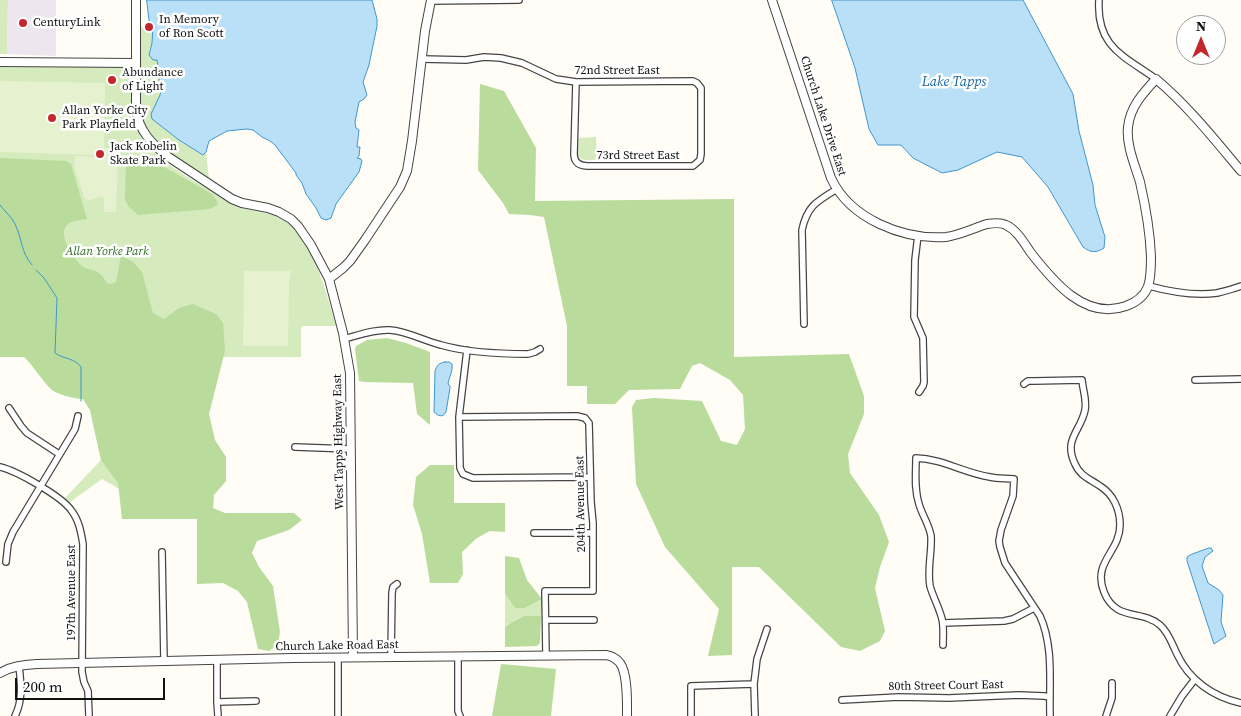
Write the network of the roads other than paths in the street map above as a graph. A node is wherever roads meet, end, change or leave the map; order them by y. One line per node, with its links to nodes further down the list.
1 (136, 0): 8 (street, West Tapps Highway East)
2 (519, 0): 5 (street)
3 (772, 0): 13 (street, Church Lake Drive East)
4 (1099, 0): 9 (street)
5 (431, 1): 6 (street)
6 (422, 59): 10 (street, 72nd Street East); 15 (street)
7 (0, 62): 8 (street)
8 (136, 64): 15 (street, West Tapps Highway East)
9 (1156, 79): 12 (street); 16 (street)
10 (576, 82): 11 (street, 72nd Street East); 11 (street, 73rd Street East)
11 (698, 163)
12 (1241, 171)
13 (837, 189): 14 (street, Church Lake Drive East); 18 (street)
14 (918, 235): 16 (street, Church Lake Drive East); 25 (street)
15 (329, 279): 19 (street, West Tapps Highway East)
16 (1149, 286): 17 (street)
17 (1241, 286)
18 (804, 324)
19 (344, 339): 21 (street); 30 (street, West Tapps Highway East)
20 (540, 349): 21 (street)
21 (467, 350): 28 (street)
22 (1241, 379): 23 (street)
23 (1195, 380)
24 (1024, 384): 56 (street)
25 (919, 392)
26 (9, 408): 31 (street)
27 (78, 416): 31 (street)
28 (459, 418): 33 (street); 33 (street, 204th Avenue East)
29 (295, 447): 30 (street)
30 (350, 449): 50 (street, West Tapps Highway East)
31 (59, 454): 34 (street)
32 (0, 467): 34 (street, 197th Avenue East)
33 (590, 477): 36 (street, 204th Avenue East)
34 (40, 486): 38 (street); 53 (street, 197th Avenue East)
35 (534, 533): 36 (street)
36 (593, 533): 41 (street, 204th Avenue East)
37 (162, 552): 51 (street)
38 (6, 562)
39 (397, 584): 48 (street)
40 (1034, 608): 43 (street); 43 (street); 59 (street)
41 (546, 620): 42 (street); 46 (street)
42 (594, 620)
43 (943, 623): 45 (street)
44 (767, 629): 58 (street)
45 (943, 645)
46 (546, 655): 47 (street, Church Lake Road East); 69 (street, Church Lake Road East)
47 (458, 656): 48 (street, Church Lake Road East); 68 (street)
48 (391, 657): 50 (street, Church Lake Road East)
49 (338, 658): 50 (street, Church Lake Road East); 52 (street, Church Lake Road East); 67 (street)
50 (353, 658)
51 (164, 660): 52 (street, Church Lake Road East); 53 (street, Church Lake Road East)
52 (217, 660): 62 (street)
53 (82, 663): 54 (street, Church Lake Road East); 65 (street, 197th Avenue East)
54 (19, 666): 55 (street, Church Lake Road East); 64 (street)
55 (0, 673)
56 (1195, 679): 63 (street); 74 (street)
57 (1112, 683): 73 (street)
58 (754, 684): 70 (street); 71 (street)
59 (1050, 697): 60 (street, 80th Street Court East); 72 (street)
60 (842, 700)
61 (256, 701): 62 (street)
62 (217, 702): 66 (street)
63 (1241, 703)
64 (15, 716)
65 (89, 716)
66 (218, 716)
67 (338, 716)
68 (460, 716)
69 (627, 716)
70 (691, 716)
71 (755, 716)
72 (1050, 716)
73 (1106, 716)
74 (1170, 716)

